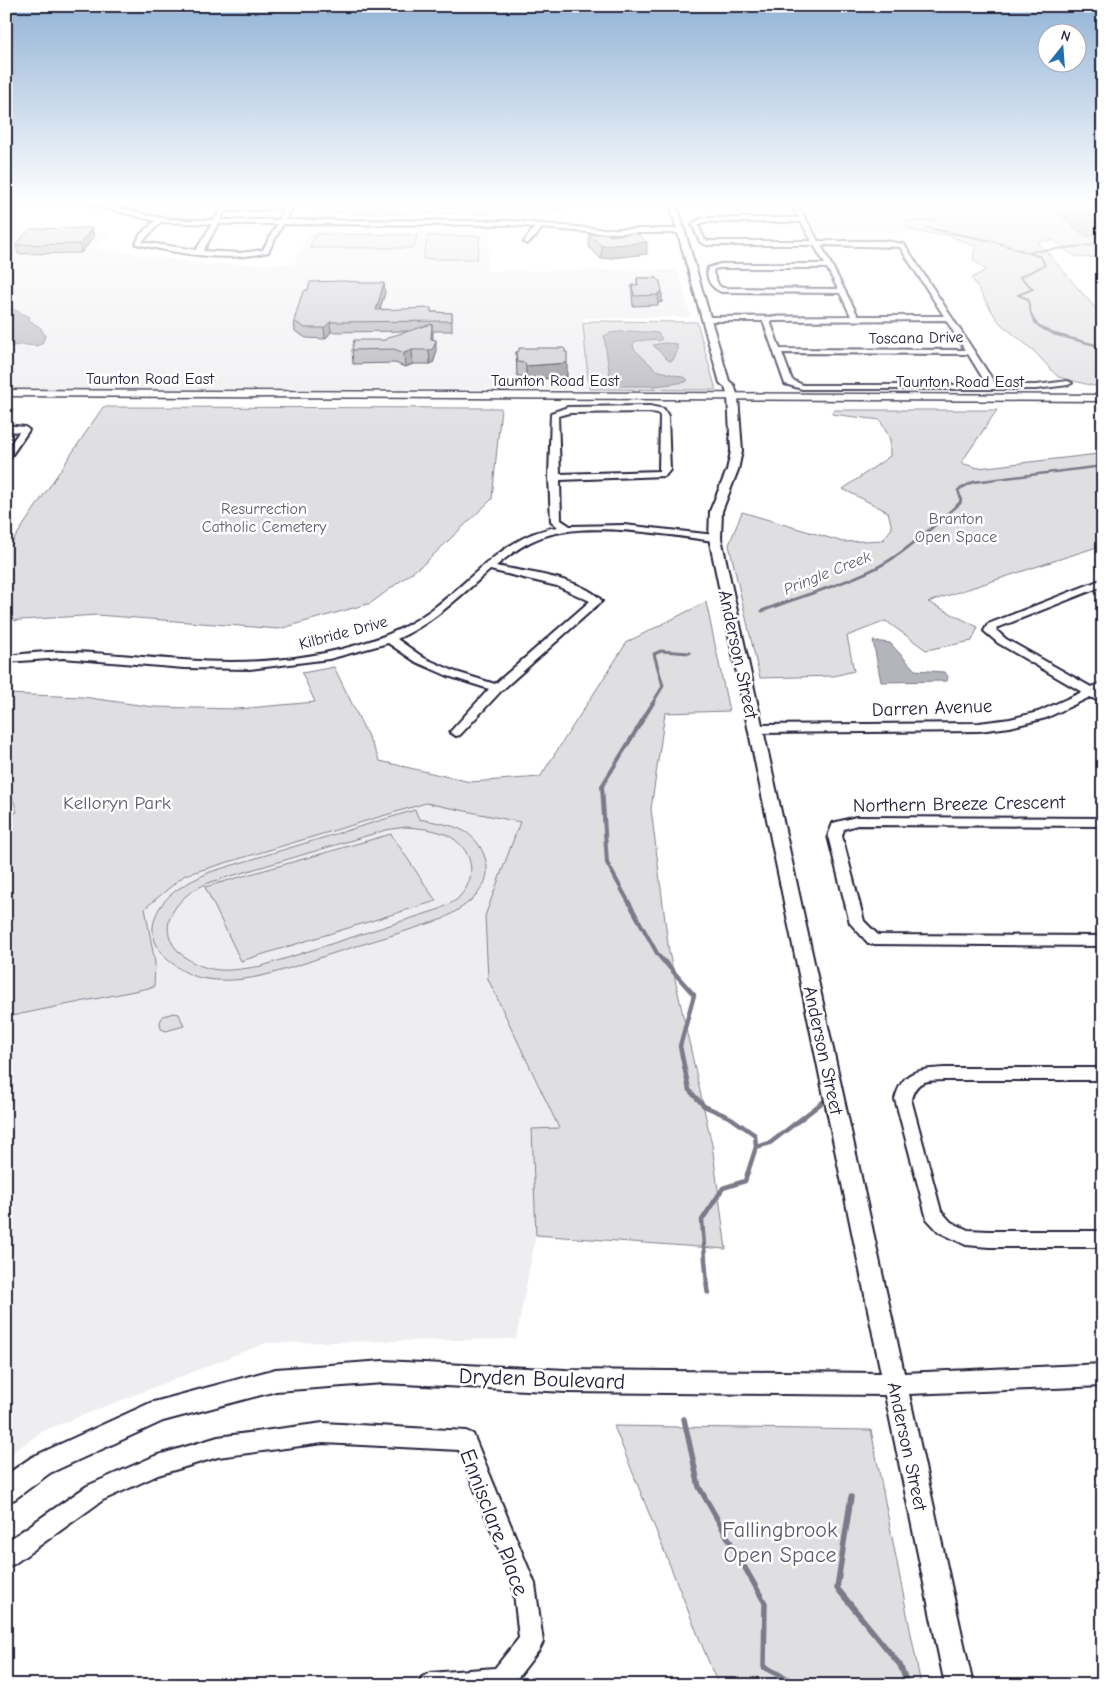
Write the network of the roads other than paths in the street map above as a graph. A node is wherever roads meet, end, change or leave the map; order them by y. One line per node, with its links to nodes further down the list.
1 (697, 284): 7 (street, Anderson Street)
2 (715, 284): 5 (street)
3 (839, 284): 5 (street)
4 (927, 284): 6 (street, Toscana Drive)
5 (843, 291): 9 (street)
6 (949, 318): 9 (street); 11 (street, Toscana Drive)
7 (707, 319): 8 (street); 17 (street, Anderson Street)
8 (766, 319): 9 (street); 10 (street)
9 (856, 319)
10 (776, 351): 11 (street, Toscana Drive); 14 (street)
11 (971, 352): 14 (street)
12 (1068, 383): 14 (street)
13 (6, 393): 17 (main road, Taunton Road East)
14 (991, 396): 17 (main road, Taunton Road East); 18 (main road, Taunton Road East)
15 (6, 398): 17 (main road, Taunton Road East)
16 (1103, 398): 18 (main road, Taunton Road East)
17 (728, 400): 24 (street, Anderson Street)
18 (1056, 400): 19 (main road, Taunton Road East)
19 (1103, 403)
20 (6, 428): 21 (street)
21 (6, 457)
22 (554, 477): 22 (street); 23 (street)
23 (568, 529): 24 (street, Kilbride Drive); 25 (street, Kilbride Drive)
24 (714, 538): 33 (street, Anderson Street)
25 (488, 567): 27 (street, Kilbride Drive); 30 (street)
26 (1103, 582): 31 (street)
27 (390, 639): 28 (street, Kilbride Drive); 30 (street)
28 (6, 659)
29 (1103, 686): 31 (street, Darren Avenue)
30 (497, 688): 34 (street)
31 (1091, 692): 32 (street); 33 (street, Darren Avenue)
32 (1103, 699)
33 (755, 729): 40 (street, Anderson Street)
34 (456, 732)
35 (1103, 822): 36 (street, Northern Breeze Crescent)
36 (1103, 941)
37 (1103, 1074): 38 (street)
38 (1103, 1239)
39 (1103, 1375): 40 (street, Dryden Boulevard)
40 (895, 1384): 41 (street, Dryden Boulevard); 44 (street, Anderson Street)
41 (6, 1490)
42 (6, 1556): 43 (street, Ennisclare Place)
43 (430, 1685)
44 (959, 1685)

